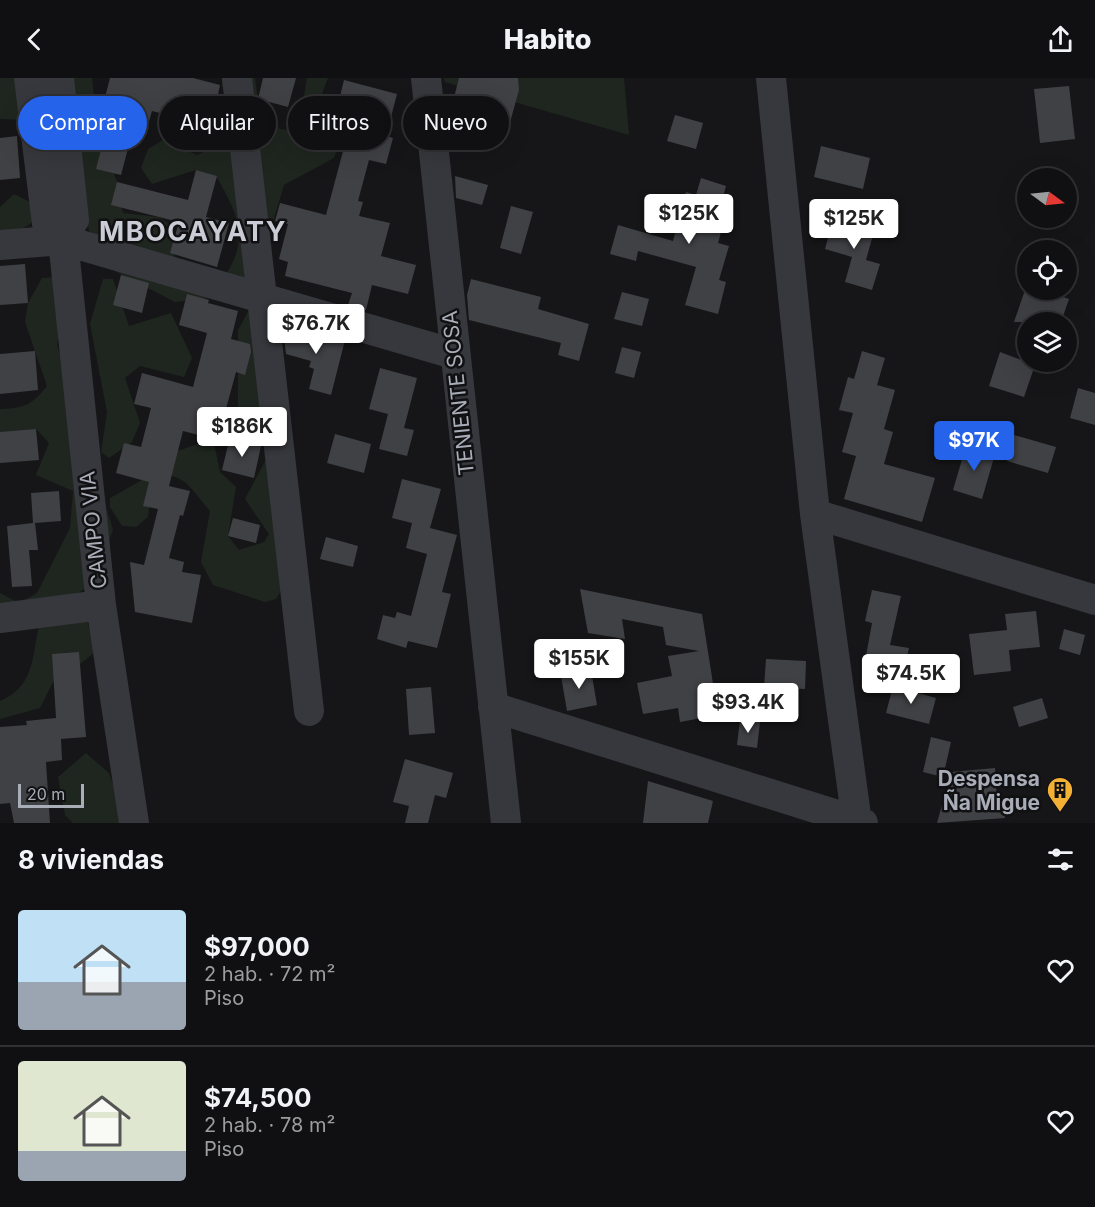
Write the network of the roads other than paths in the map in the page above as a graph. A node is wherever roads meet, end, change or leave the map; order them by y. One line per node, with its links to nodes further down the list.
1 (29, 78): 6 (street)
2 (59, 78): 6 (street, CAMPO VIA)
3 (237, 78): 8 (street)
4 (426, 78): 9 (street, TENIENTE SOSA)
5 (771, 78): 10 (street)
6 (62, 237): 7 (street); 8 (street); 12 (street, CAMPO VIA)
7 (0, 245)
8 (262, 300): 9 (street); 15 (street)
9 (454, 354): 14 (street, TENIENTE SOSA)
10 (815, 514): 11 (street); 16 (street)
11 (1095, 600)
12 (101, 605): 13 (street); 17 (street, CAMPO VIA)
13 (0, 618)
14 (493, 707): 16 (street); 18 (street, TENIENTE SOSA)
15 (309, 711)
16 (859, 822)
17 (134, 823)
18 (506, 823)

